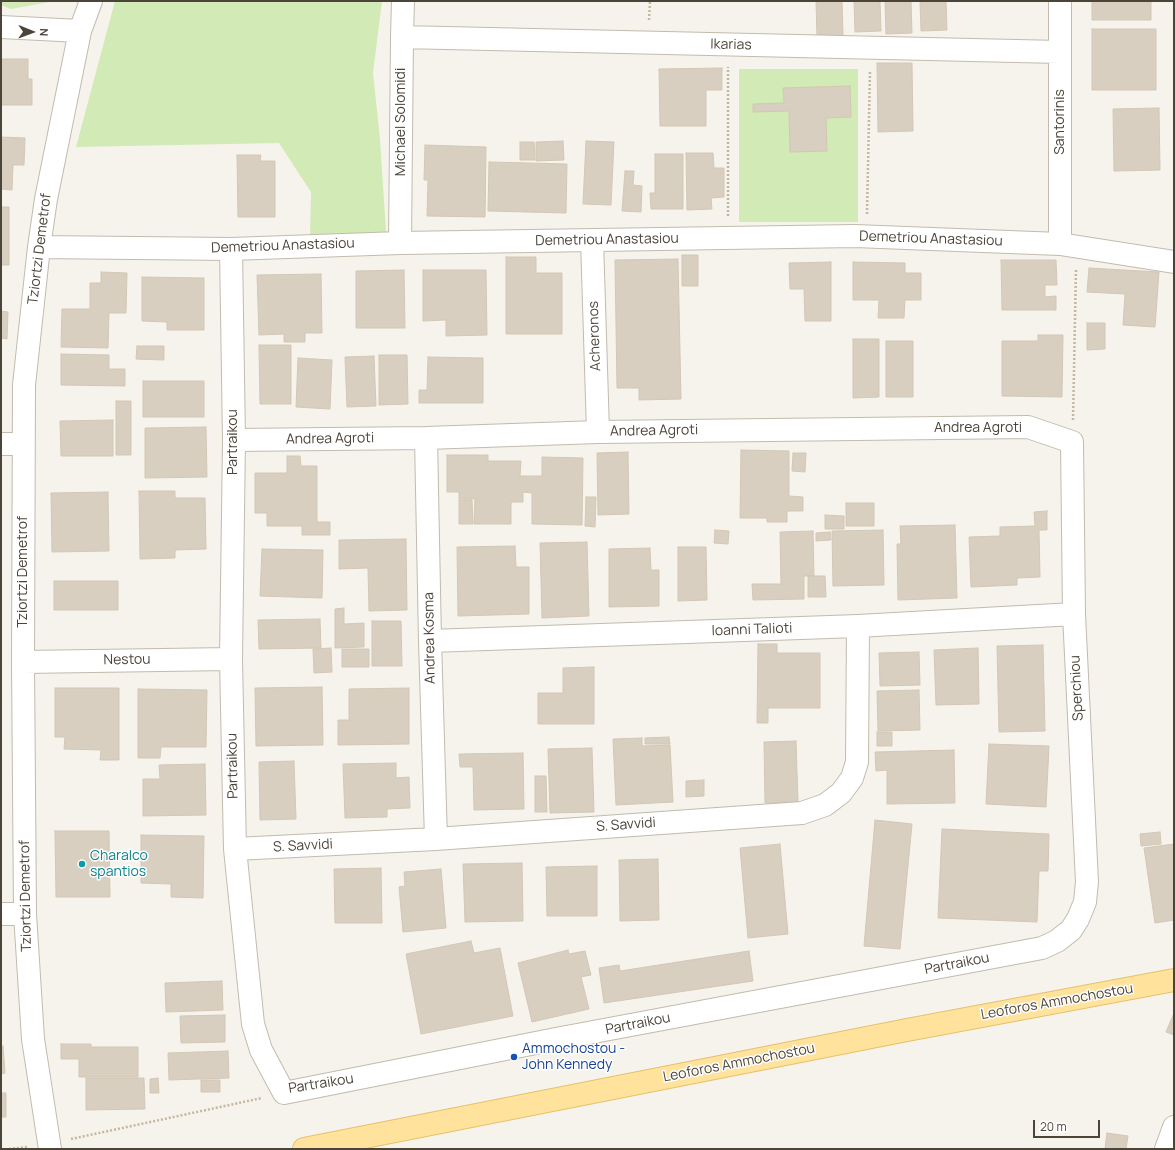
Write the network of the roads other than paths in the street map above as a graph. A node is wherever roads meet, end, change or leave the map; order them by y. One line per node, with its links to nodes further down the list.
1 (91, 1): 5 (street, Tziortzi Demetrof)
2 (403, 1): 6 (street, Michael Solomidi)
3 (1060, 1): 7 (street, Santorinis)
4 (1, 26): 5 (street)
5 (80, 31): 11 (street, Tziortzi Demetrof)
6 (402, 37): 7 (street, Ikarias); 9 (street, Michael Solomidi)
7 (1060, 52): 10 (street, Santorinis)
8 (592, 240): 9 (street, Demetriou Anastasiou); 10 (street, Demetriou Anastasiou); 14 (street, Acheronos)
9 (400, 243): 12 (street, Demetriou Anastasiou)
10 (1068, 245): 13 (street, Demetriou Anastasiou)
11 (39, 247): 12 (street, Demetriou Anastasiou); 19 (street, Tziortzi Demetrof)
12 (231, 249): 16 (street, Partraikou)
13 (1174, 262)
14 (598, 432): 15 (street, Andrea Agroti); 17 (street, Andrea Agroti)
15 (426, 438): 16 (street, Andrea Agroti); 22 (street, Andrea Kosma)
16 (234, 440): 23 (street, Partraikou)
17 (1072, 442): 20 (street, Sperchiou)
18 (1, 444): 19 (street)
19 (23, 444): 24 (street, Tziortzi Demetrof)
20 (1074, 614): 21 (street, Ioanni Talioti); 29 (street, Sperchiou)
21 (858, 626): 22 (street, Ioanni Talioti); 25 (street, S. Savvidi)
22 (430, 641): 25 (street, Andrea Kosma)
23 (231, 659): 24 (street, Nestou); 26 (street, Partraikou)
24 (23, 662): 28 (street, Tziortzi Demetrof)
25 (436, 839): 26 (street, S. Savvidi)
26 (235, 849): 29 (street, Partraikou)
27 (1, 914): 28 (street)
28 (25, 914): 32 (street, Tziortzi Demetrof)
29 (1071, 930)
30 (1174, 980): 33 (main road, Leoforos Ammochostou)
31 (1174, 1127): 34 (street)
32 (49, 1146)
33 (304, 1149)
34 (1166, 1149)

